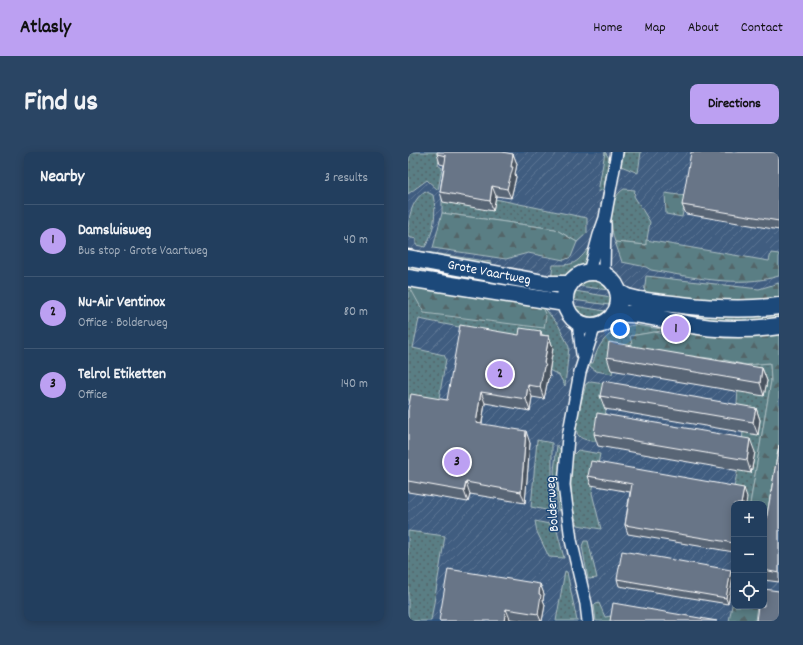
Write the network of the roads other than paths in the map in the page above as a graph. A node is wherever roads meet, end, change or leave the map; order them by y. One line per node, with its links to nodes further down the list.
1 (617, 152): 2 (street)
2 (605, 218): 4 (street); 5 (street)
3 (409, 259): 7 (main road, Grote Vaartweg)
4 (589, 272): 5 (main road); 7 (main road)
5 (606, 276): 8 (main road)
6 (408, 278): 9 (main road, Grote Vaartweg)
7 (570, 284): 9 (main road)
8 (618, 292): 10 (main road); 11 (main road)
9 (565, 303): 12 (main road)
10 (779, 306)
11 (614, 314): 13 (main road); 14 (main road)
12 (578, 322): 13 (main road); 15 (street, Bolderweg)
13 (595, 326): 15 (street, Bolderweg)
14 (779, 326)
15 (582, 361): 16 (street, Bolderweg)
16 (588, 621)

